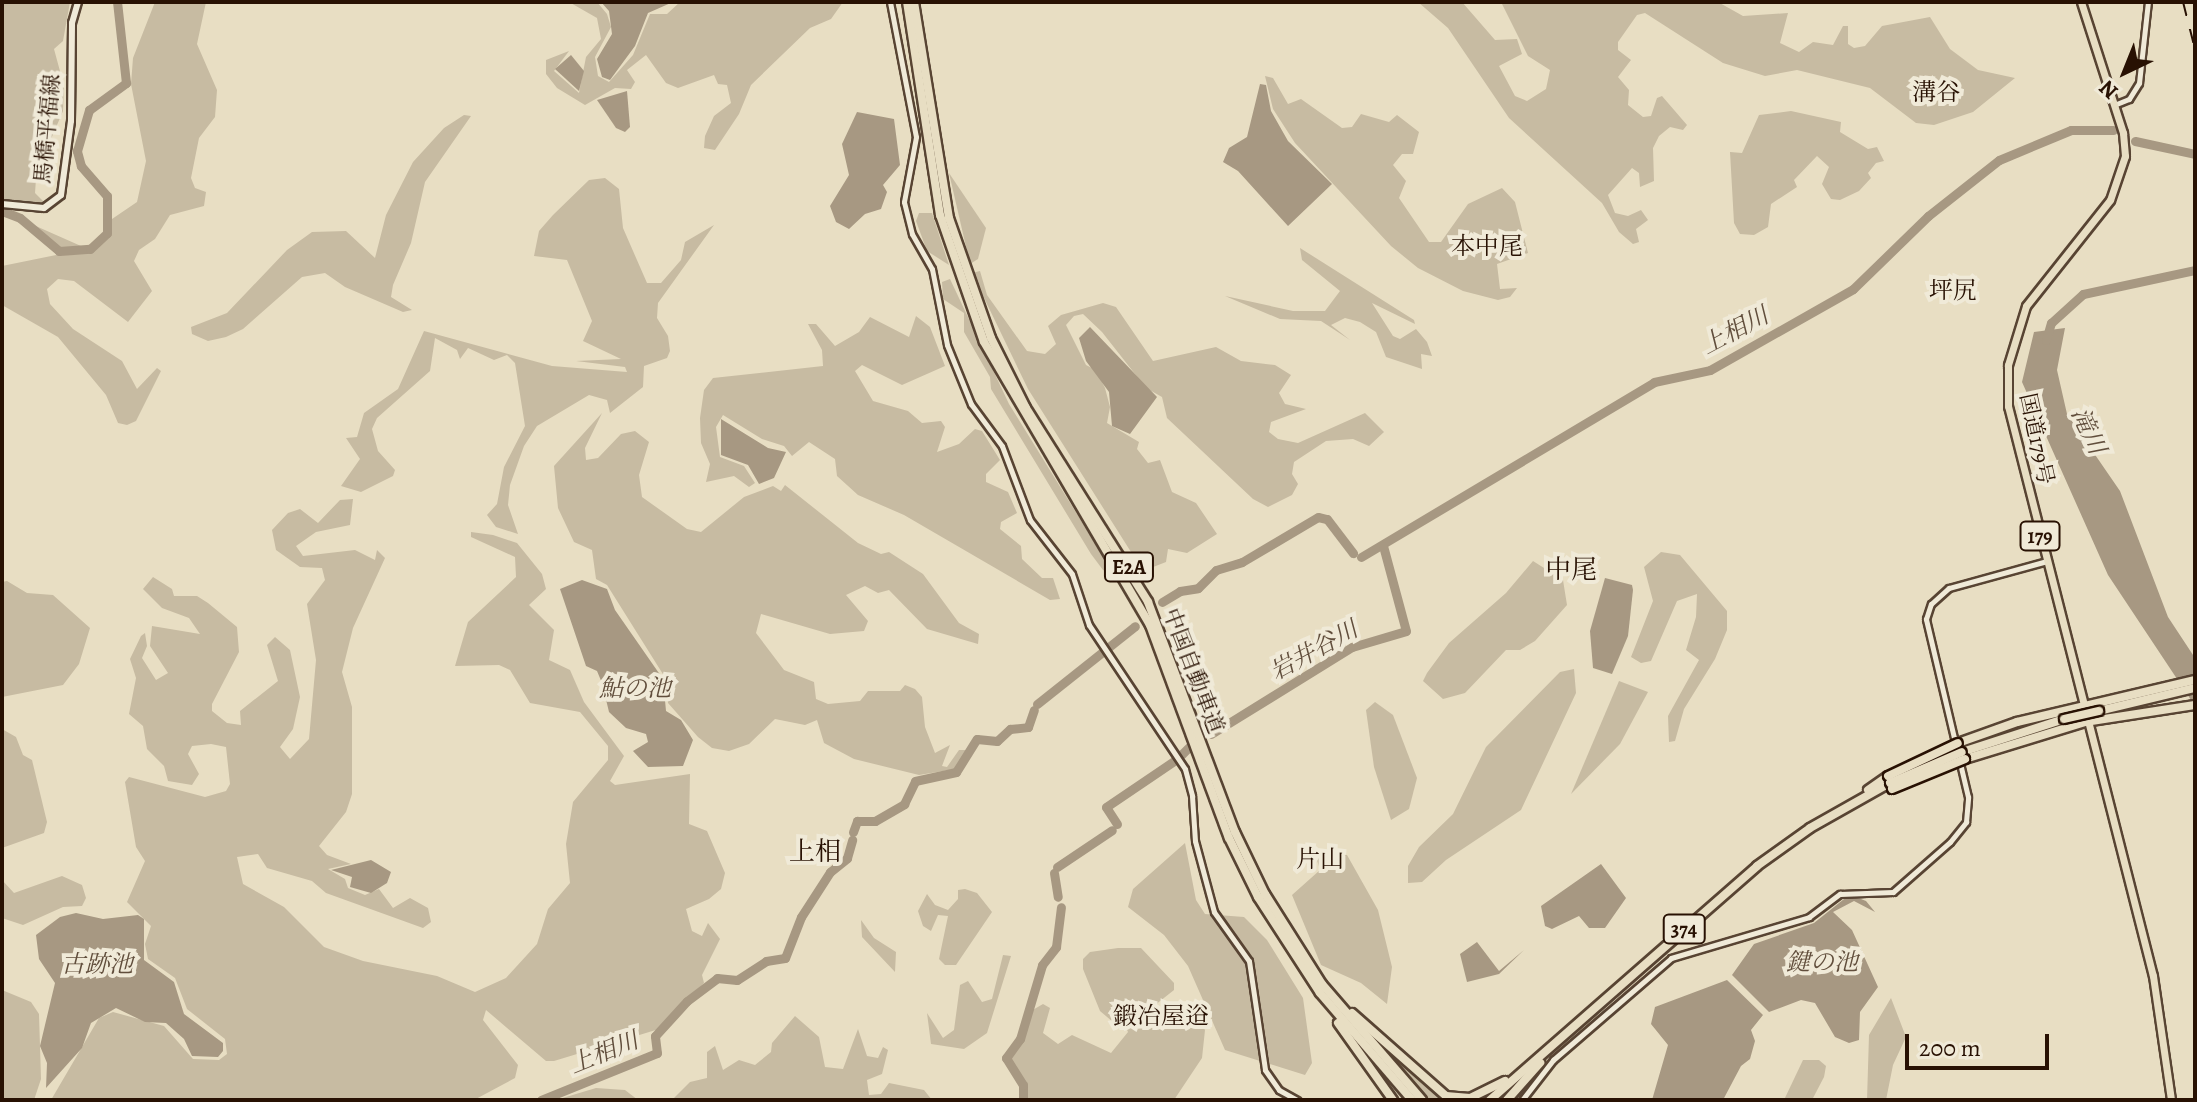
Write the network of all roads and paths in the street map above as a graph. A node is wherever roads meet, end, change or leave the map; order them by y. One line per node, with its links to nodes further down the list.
1 (78, 2): 8 (main road, 馬橋平福線)
2 (890, 2): 20 (street)
3 (907, 2): 18 (highway, 中国自動車道 / E2A)
4 (914, 2): 17 (highway, 中国自動車道 / E2A)
5 (2081, 2): 7 (highway, 国道179号 / 179)
6 (2148, 2): 7 (street)
7 (2114, 105): 9 (highway, 国道179号 / 179)
8 (2, 204)
9 (2047, 561): 14 (highway, 国道179号 / 179); 27 (street)
10 (2195, 680): 12 (highway)
11 (2195, 688): 12 (highway, 374)
12 (2173, 689): 14 (highway); 16 (highway, 374, bridge)
13 (2190, 706): 15 (highway)
14 (2082, 707): 15 (highway, 国道179号 / 179); 16 (highway)
15 (2085, 722): 16 (highway); 28 (highway, 国道179号 / 179)
16 (1962, 751): 19 (highway, 374, bridge)
17 (1297, 948): 19 (highway); 23 (highway, 中国自動車道 / E2A)
18 (1314, 985): 21 (highway); 22 (highway, 中国自動車道 / E2A)
19 (1538, 1061): 24 (highway); 25 (highway); 26 (highway)
20 (1297, 1100)
21 (1393, 1100)
22 (1412, 1100)
23 (1422, 1100)
24 (1490, 1100)
25 (1497, 1100)
26 (1507, 1100)
27 (1522, 1100)
28 (2171, 1100)

